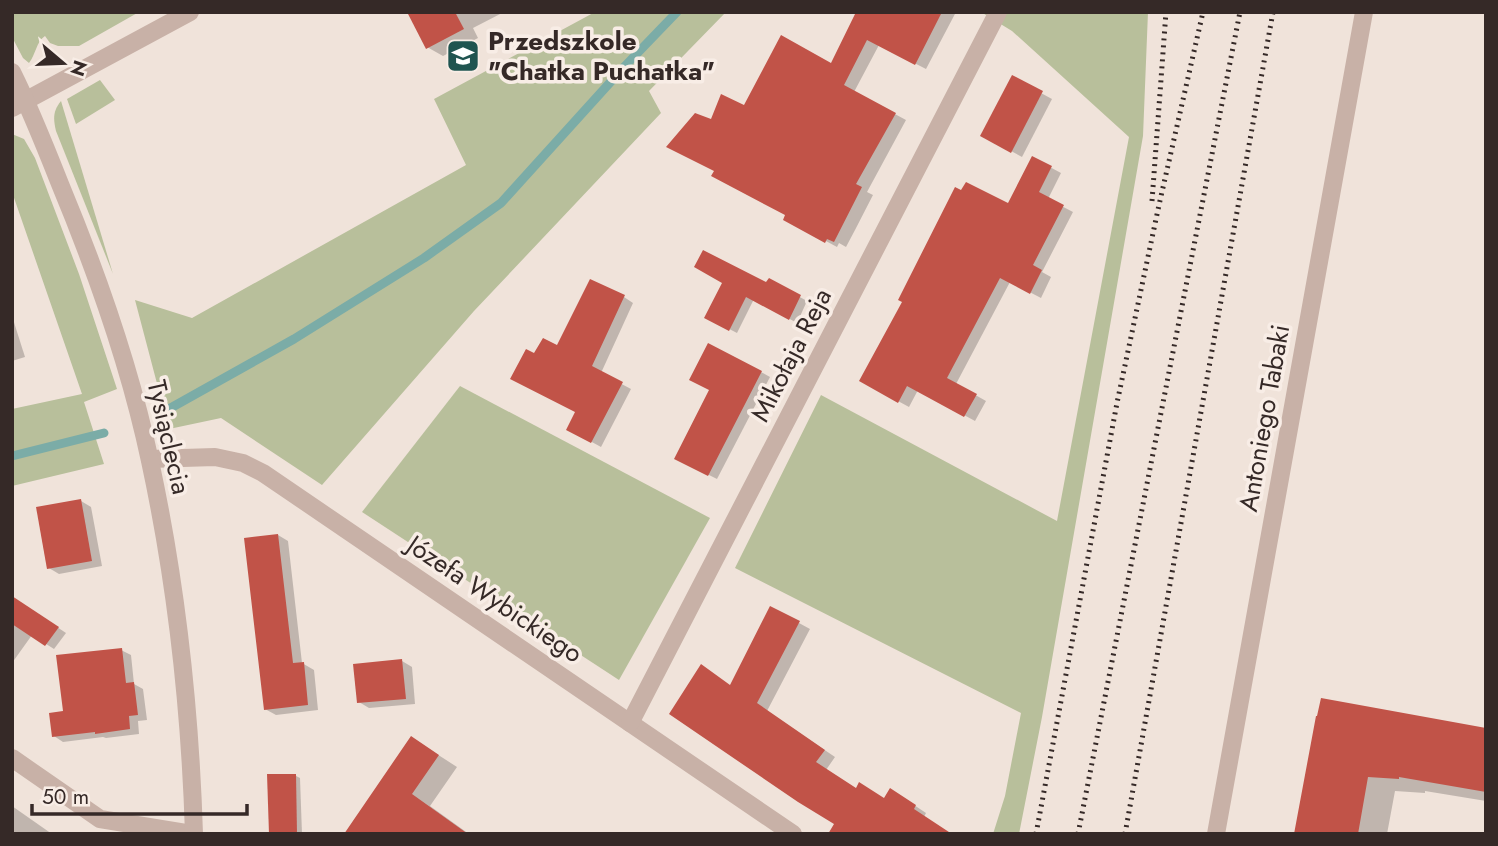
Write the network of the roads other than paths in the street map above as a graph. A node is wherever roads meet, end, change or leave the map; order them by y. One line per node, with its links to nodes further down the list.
1 (190, 12): 5 (street)
2 (998, 12): 7 (street, Mikołaja Reja)
3 (1364, 12): 12 (street, Antoniego Tabaki)
4 (12, 72): 5 (street, Tysiąclecia)
5 (19, 105): 6 (street, Tysiąclecia)
6 (150, 459): 7 (street, Józefa Wybickiego); 10 (street, Tysiąclecia)
7 (630, 723): 11 (street, Józefa Wybickiego)
8 (12, 758): 9 (street)
9 (95, 826): 10 (street)
10 (193, 834)
11 (793, 834)
12 (1216, 834)

